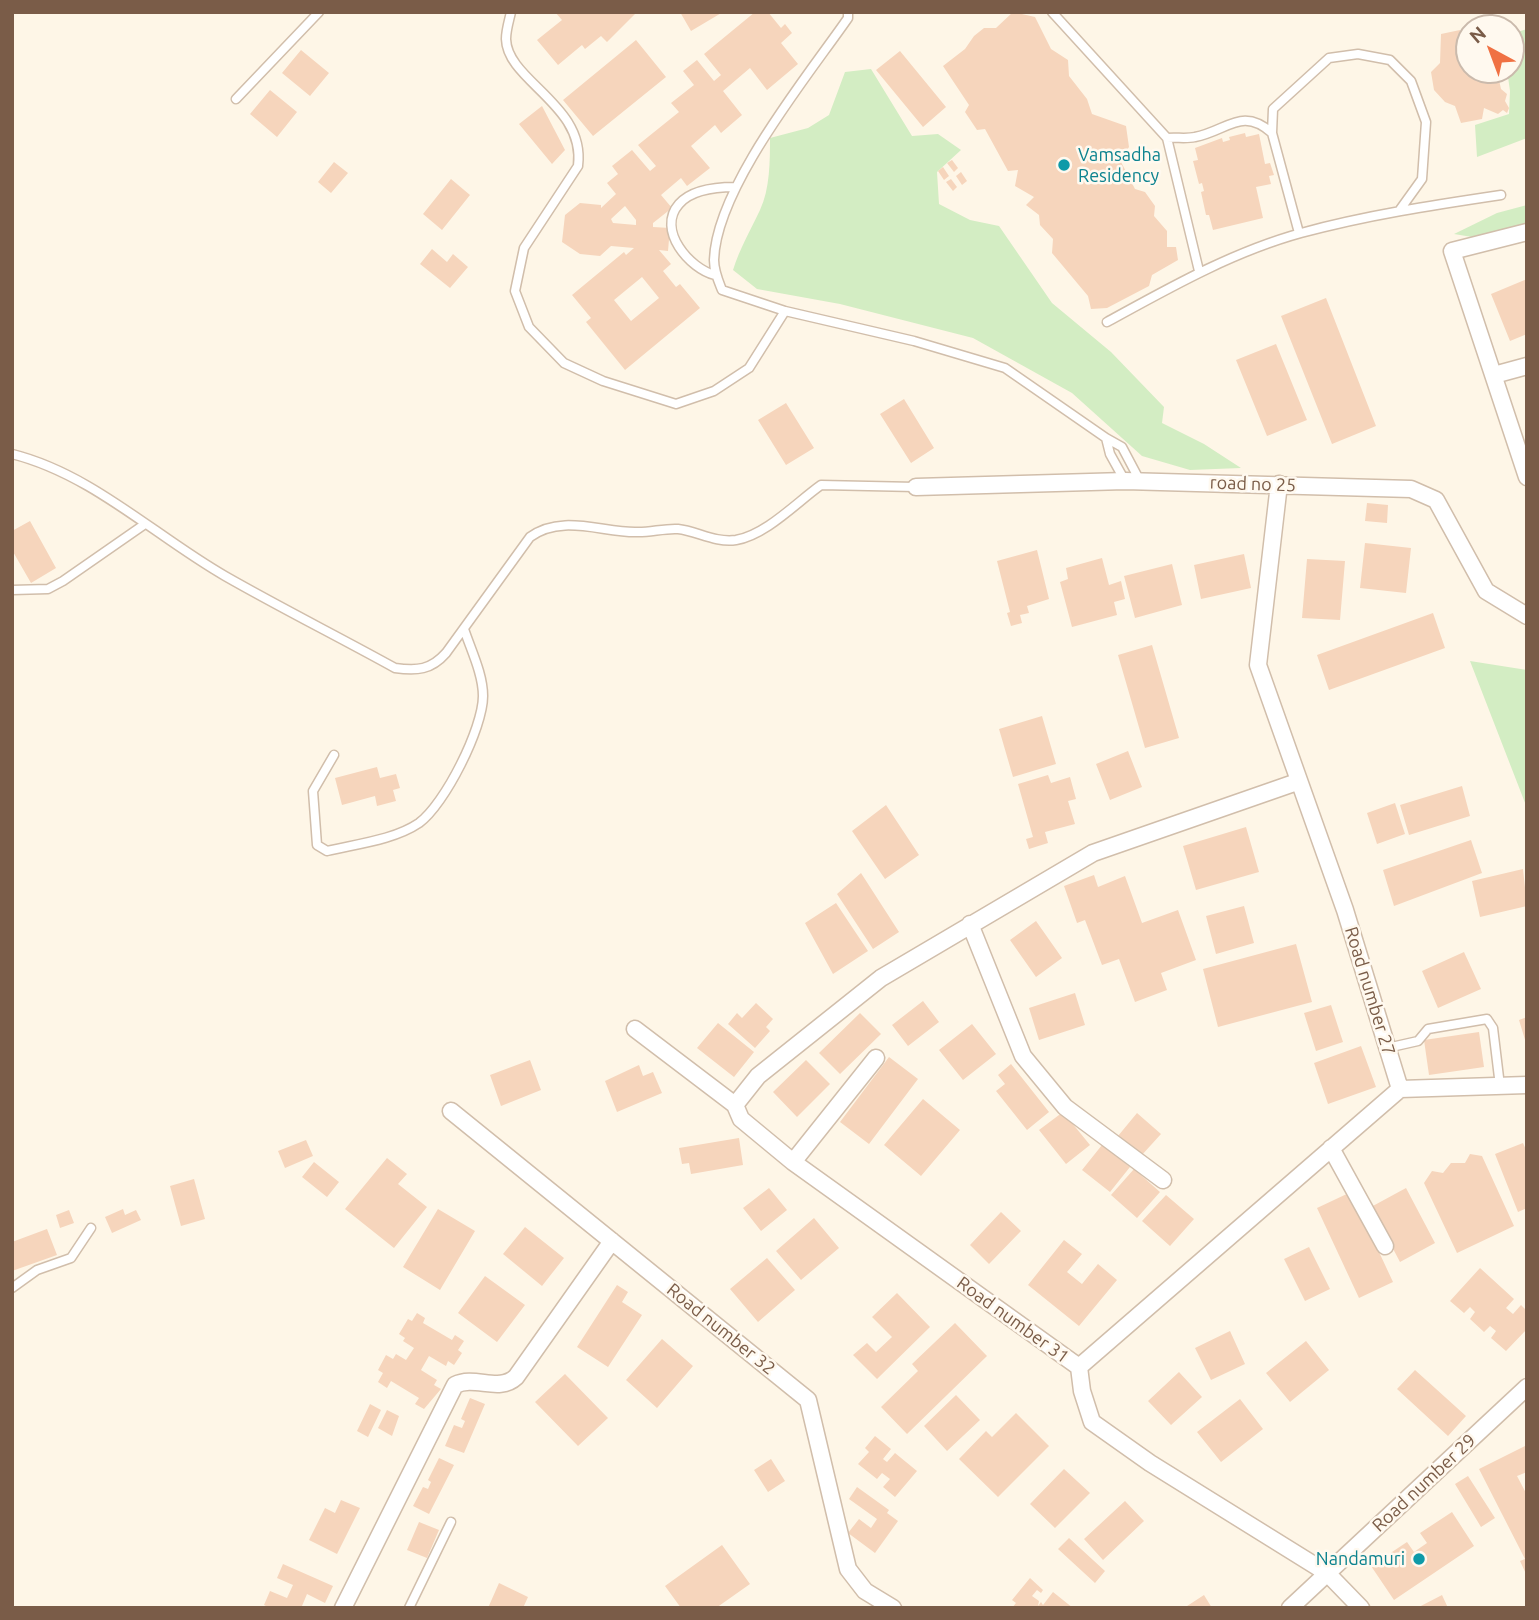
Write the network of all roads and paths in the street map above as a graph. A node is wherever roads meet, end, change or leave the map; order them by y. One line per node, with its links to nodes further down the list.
1 (319, 12): 6 (lane)
2 (511, 12): 16 (lane)
3 (858, 12): 5 (lane)
4 (1052, 12): 8 (lane)
5 (848, 15): 9 (lane)
6 (236, 99)
7 (1272, 134): 8 (lane); 11 (lane); 13 (lane)
8 (1167, 138): 14 (lane)
9 (735, 187): 15 (lane); 15 (lane)
10 (1501, 195): 11 (lane)
11 (1399, 211): 13 (lane)
12 (1527, 232): 19 (street)
13 (1299, 233): 14 (lane)
14 (1199, 271): 17 (lane)
15 (715, 275): 16 (lane)
16 (785, 311): 20 (lane)
17 (1107, 322)
18 (1527, 366): 19 (street)
19 (1494, 375): 22 (street)
20 (1106, 438): 23 (lane); 23 (lane)
21 (12, 454): 26 (lane)
22 (1527, 477)
23 (1133, 481): 24 (street, road no 25); 25 (street, road no 25)
24 (1279, 484): 28 (street, road no 25); 31 (street, Road number 27)
25 (916, 486): 29 (lane)
26 (145, 524): 27 (lane); 29 (lane)
27 (12, 590)
28 (1527, 616)
29 (464, 629): 30 (lane)
30 (334, 755)
31 (1297, 782): 32 (street); 34 (street, Road number 27)
32 (970, 924): 40 (street); 43 (street)
33 (635, 1029): 40 (street, Road number 31)
34 (1387, 1048): 37 (lane); 38 (street, Road number 27)
35 (876, 1058): 42 (street)
36 (1527, 1085): 37 (street)
37 (1500, 1086): 38 (street)
38 (1400, 1089): 41 (street)
39 (451, 1111): 45 (street, Road number 32)
40 (738, 1112): 42 (street, Road number 31)
41 (1331, 1148): 46 (street); 48 (street)
42 (793, 1161): 48 (street, Road number 31)
43 (1163, 1180)
44 (91, 1228): 47 (lane)
45 (612, 1241): 52 (street); 54 (street, Road number 32)
46 (1385, 1246)
47 (12, 1288)
48 (1079, 1367): 51 (street, Road number 31)
49 (1527, 1387): 51 (street, Road number 29)
50 (451, 1522): 53 (lane)
51 (1327, 1573): 55 (street, Road number 29); 56 (street, Road number 31)
52 (343, 1608)
53 (409, 1608)
54 (893, 1608)
55 (1290, 1608)
56 (1361, 1608)

